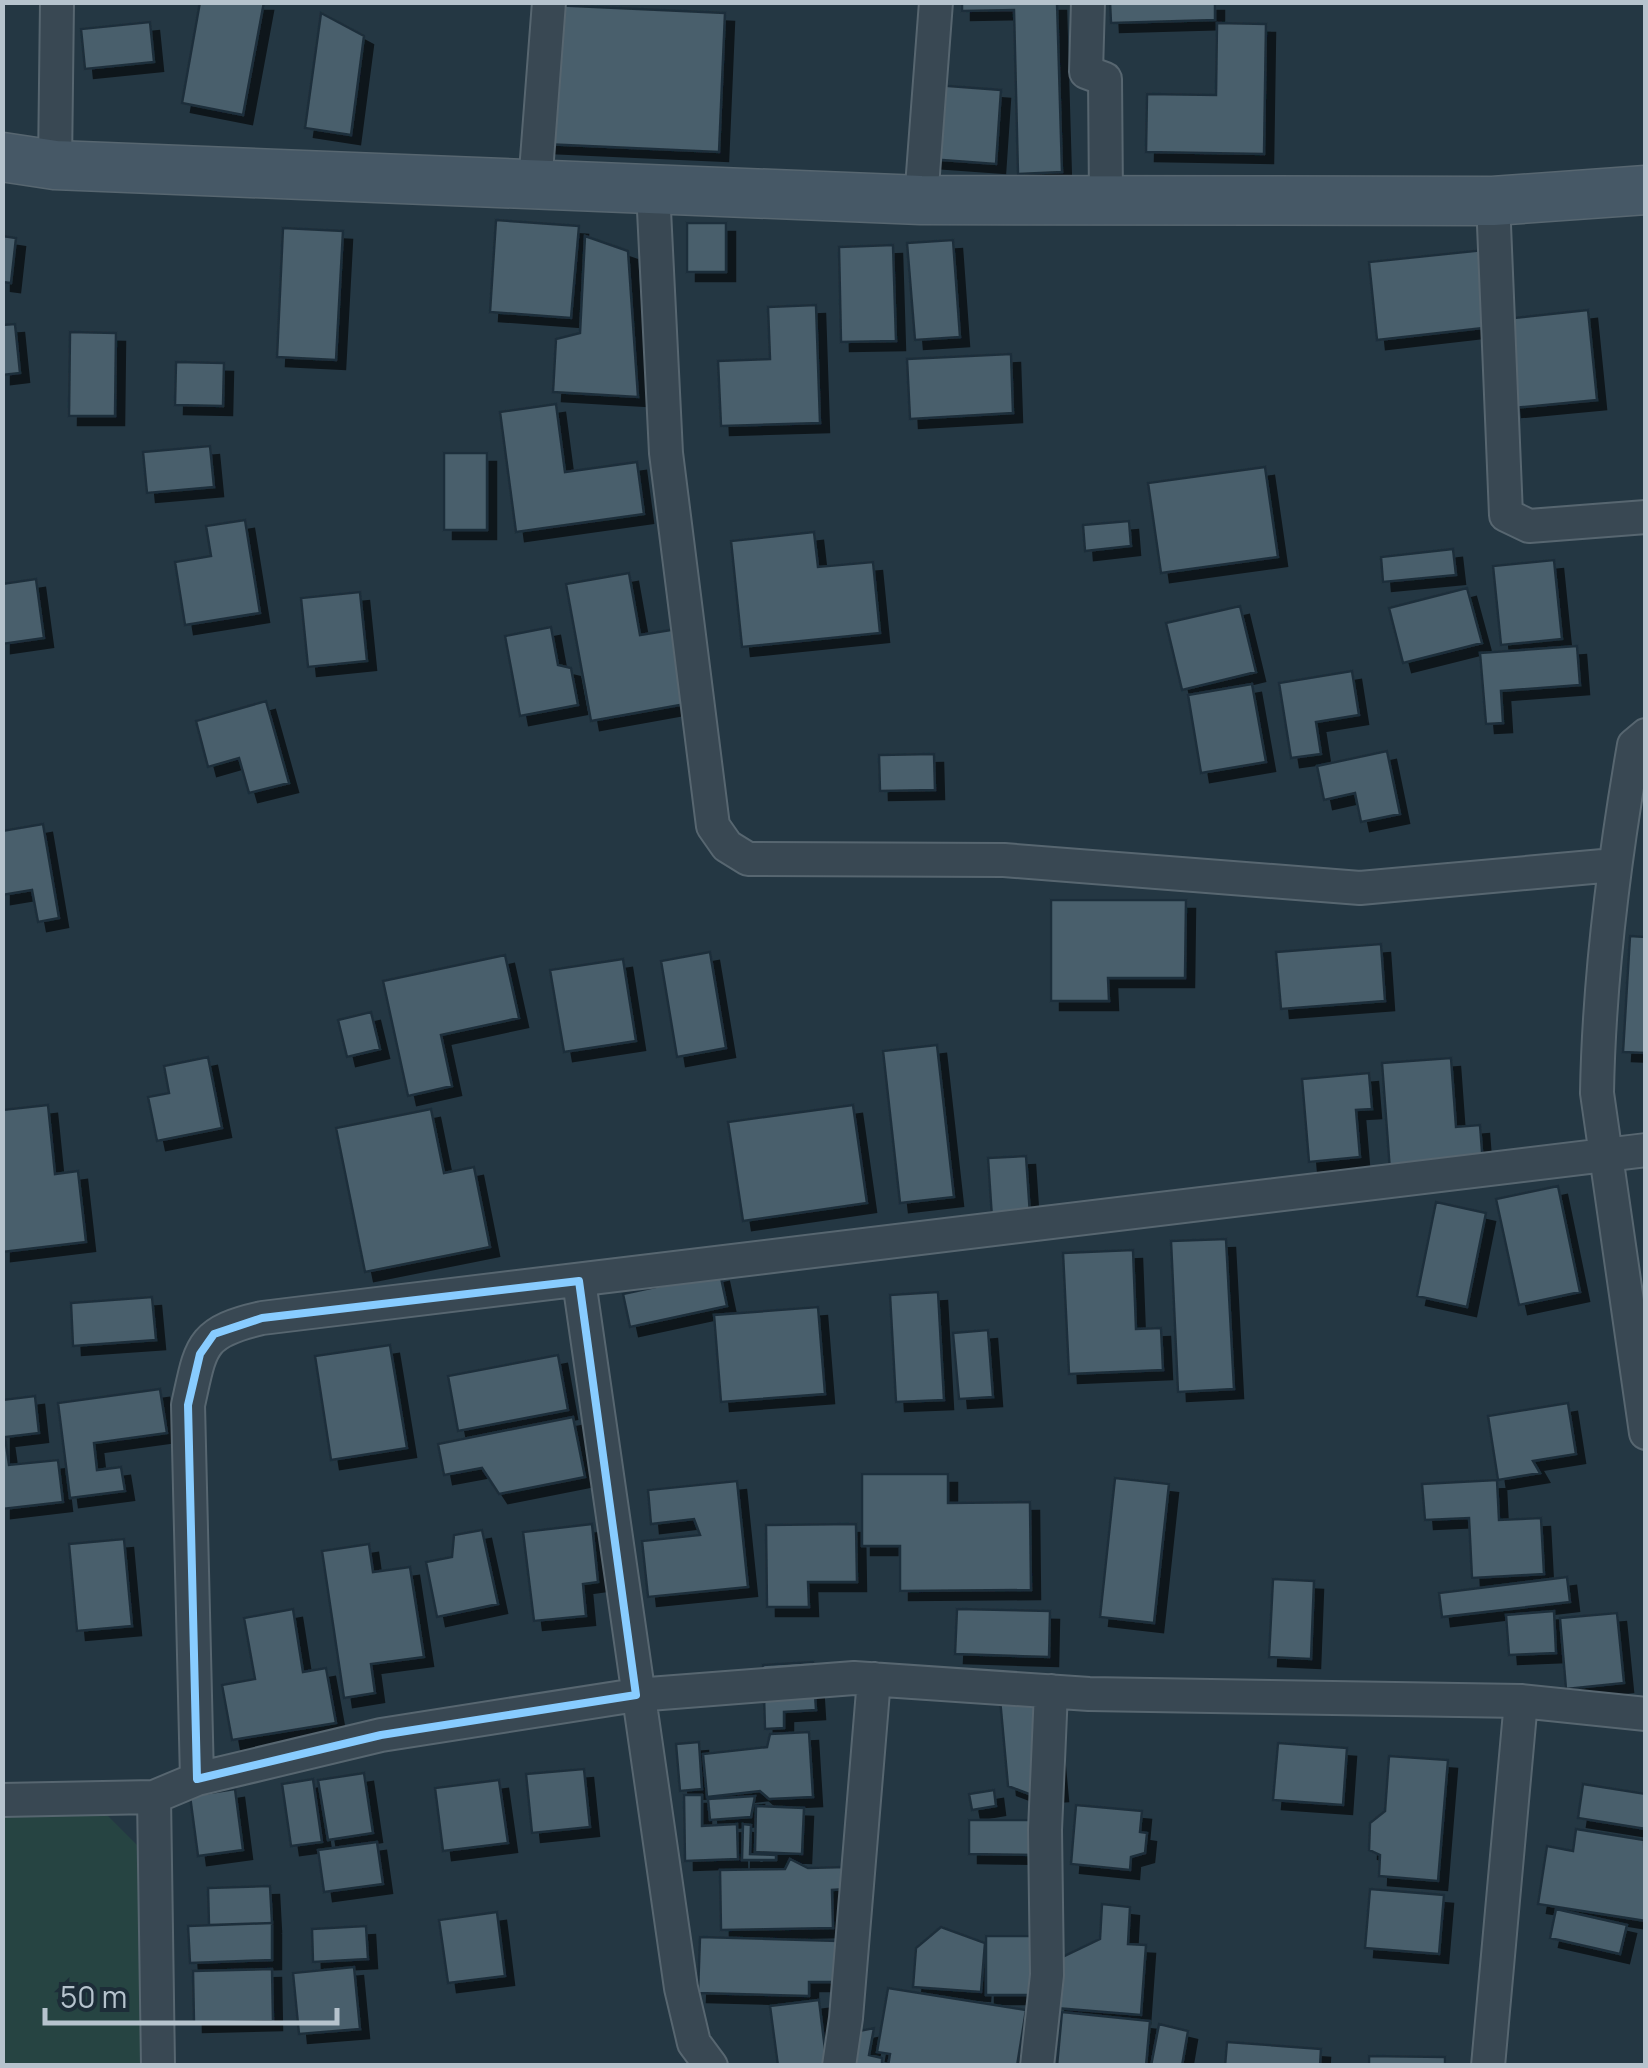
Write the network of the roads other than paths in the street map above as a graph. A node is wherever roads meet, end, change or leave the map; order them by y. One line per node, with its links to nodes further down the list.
1 (57, 2): 6 (street)
2 (549, 2): 7 (street)
3 (936, 2): 11 (street)
4 (1088, 2): 10 (street)
5 (2, 157): 6 (main road)
6 (55, 165): 7 (main road)
7 (535, 185): 8 (main road)
8 (653, 190): 11 (main road); 15 (street)
9 (1646, 190): 12 (main road)
10 (1106, 198): 11 (main road); 12 (main road)
11 (922, 200)
12 (1492, 201): 13 (street)
13 (1646, 518)
14 (1646, 735): 15 (street)
15 (1614, 865): 17 (street)
16 (1646, 1150): 17 (street)
17 (1605, 1154): 18 (street); 19 (street)
18 (579, 1281): 22 (street); 25 (street)
19 (1646, 1433)
20 (874, 1680): 21 (street); 22 (street); 30 (street)
21 (1051, 1691): 23 (street); 31 (street)
22 (636, 1695): 25 (street); 29 (street)
23 (1521, 1701): 24 (street); 32 (street)
24 (1646, 1714)
25 (197, 1779): 26 (street)
26 (154, 1797): 27 (street); 28 (street)
27 (2, 1800)
28 (158, 2066)
29 (711, 2066)
30 (839, 2066)
31 (1037, 2066)
32 (1488, 2066)

